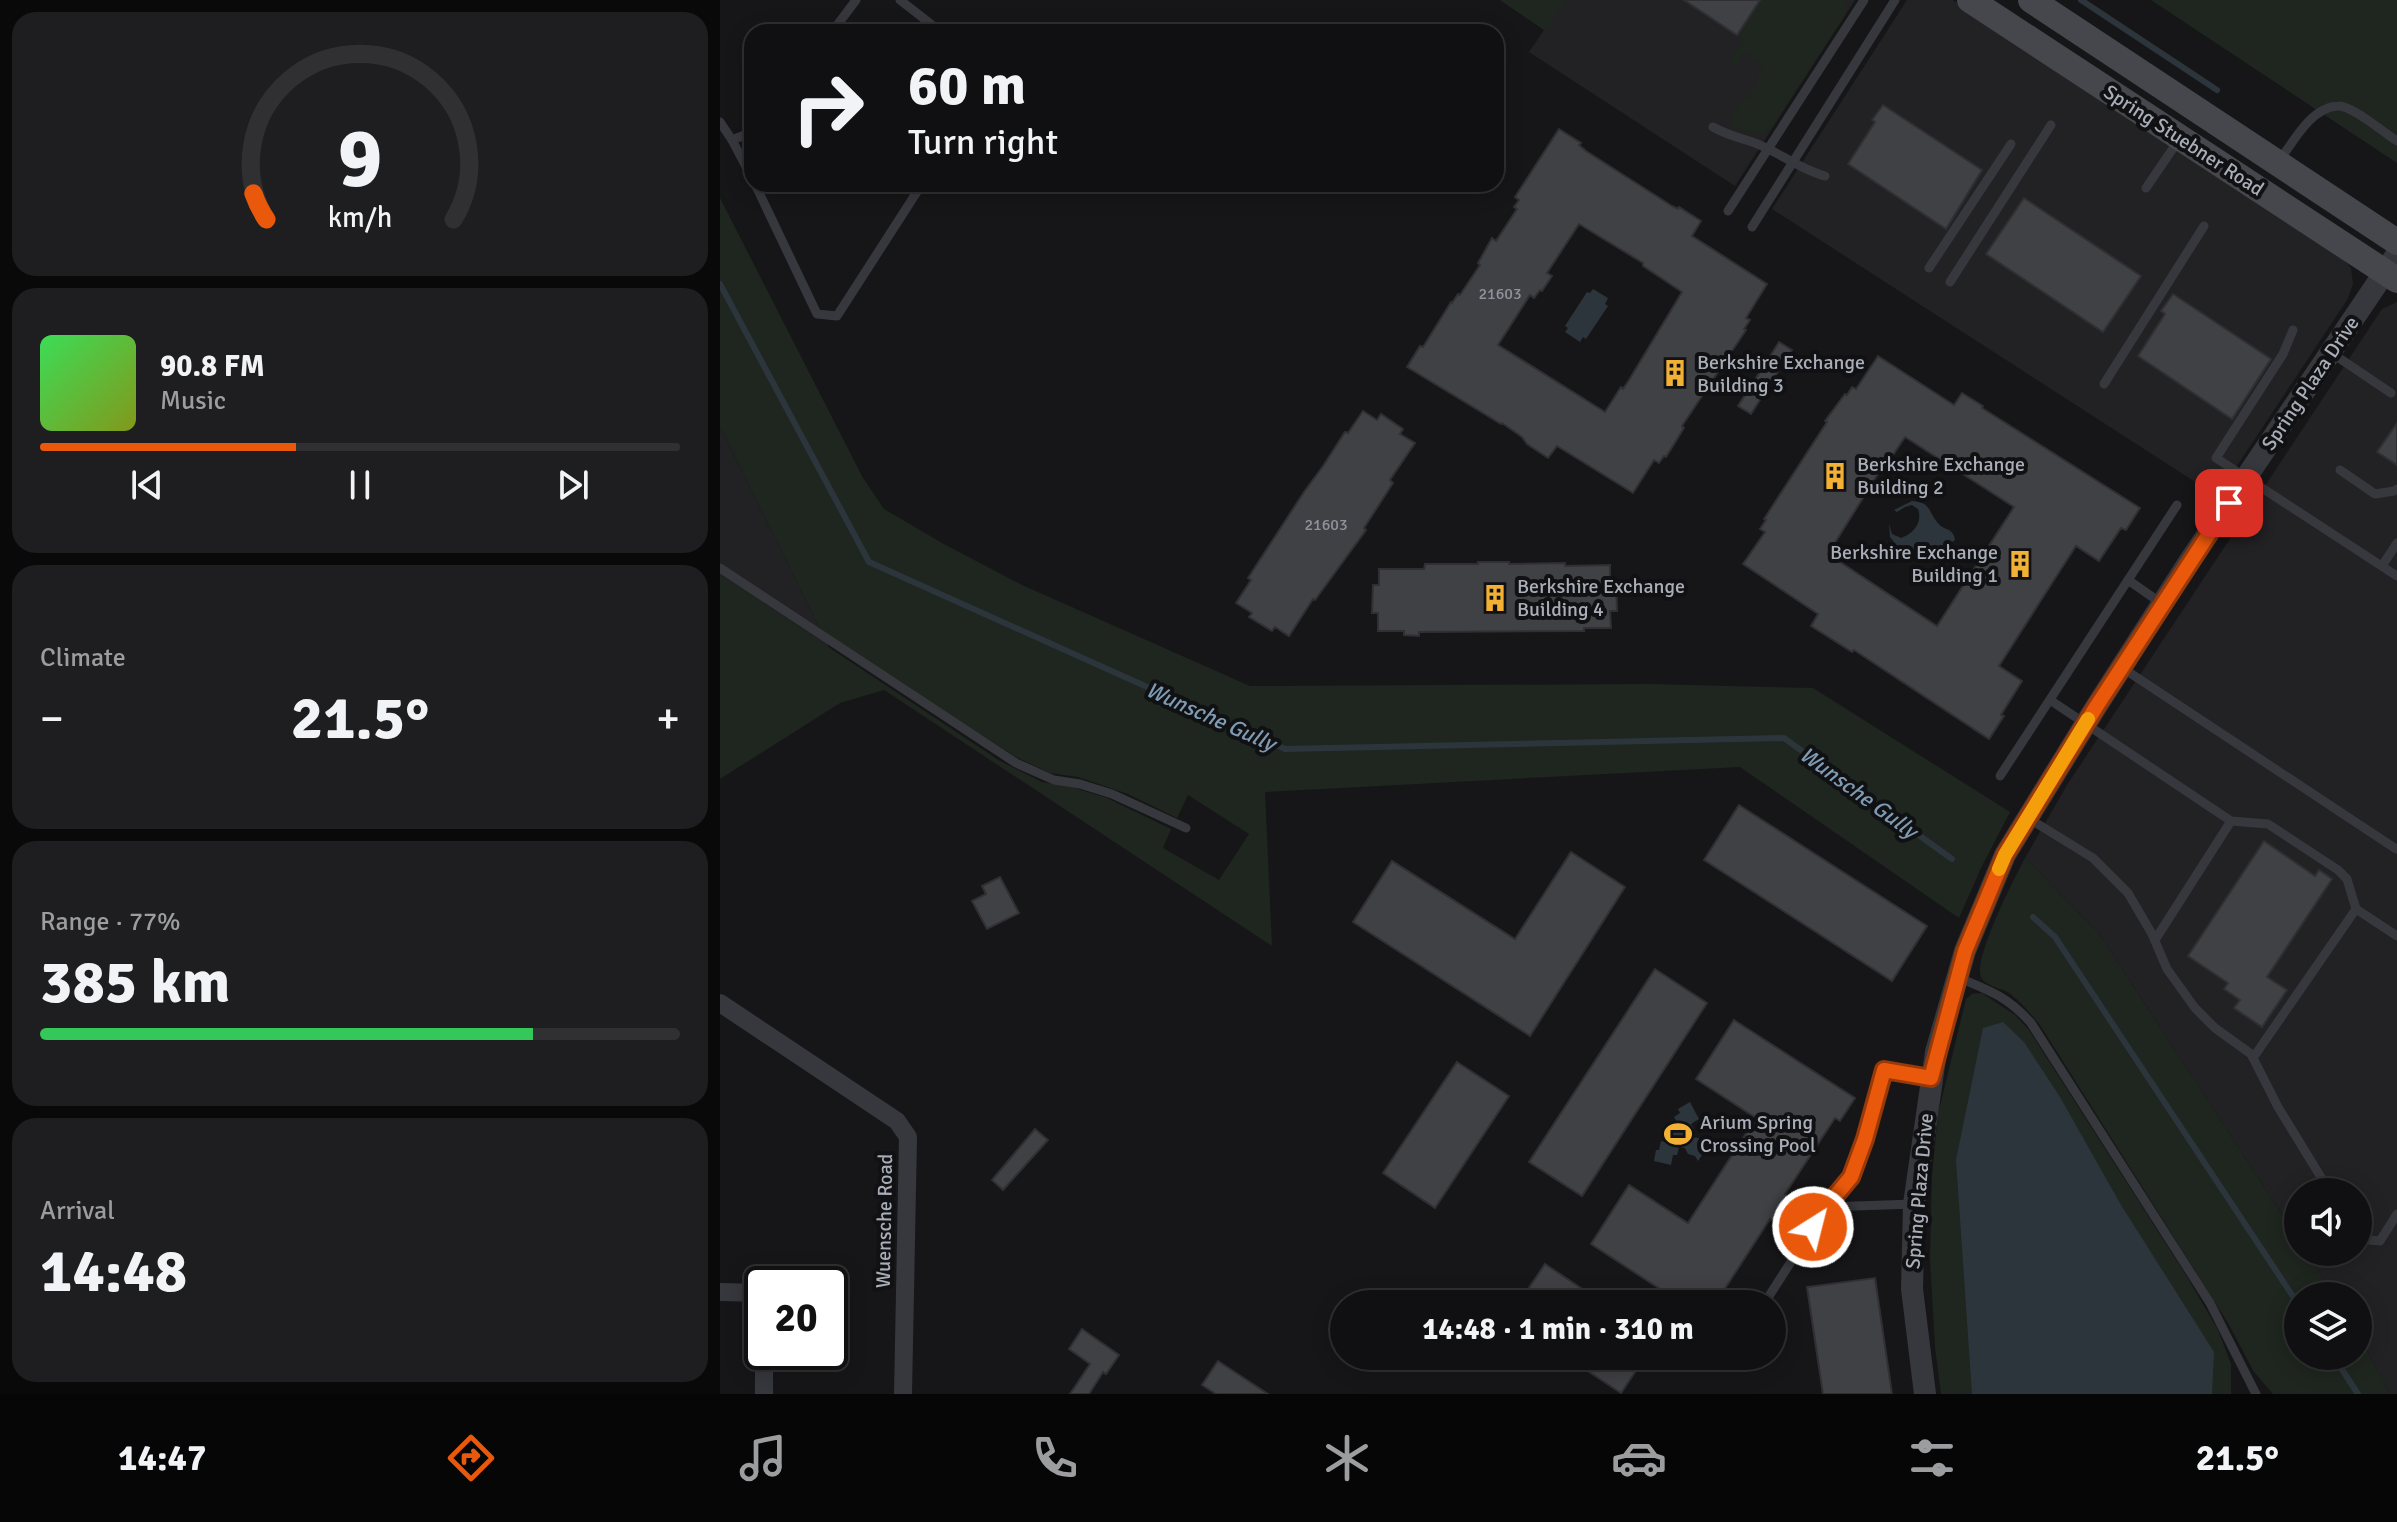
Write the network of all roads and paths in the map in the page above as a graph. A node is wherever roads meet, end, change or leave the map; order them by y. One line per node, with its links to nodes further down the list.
1 (856, 0): 7 (lane)
2 (900, 0): 8 (lane)
3 (1864, 0): 17 (lane)
4 (1895, 0): 19 (lane)
5 (1970, 0): 13 (main road, Spring Stuebner Road)
6 (2031, 0): 20 (main road, Spring Stuebner Road)
7 (838, 24)
8 (931, 24)
9 (720, 122): 14 (lane)
10 (2051, 125): 31 (lane)
11 (1713, 127): 17 (lane)
12 (744, 135): 14 (lane)
13 (2180, 137): 22 (lane); 30 (main road, Spring Stuebner Road)
14 (732, 140): 18 (lane)
15 (2397, 141): 20 (lane)
16 (2011, 144): 29 (lane)
17 (1767, 149): 19 (lane); 25 (lane)
18 (744, 163)
19 (1793, 163): 21 (lane); 27 (lane)
20 (2278, 163): 28 (main road, Spring Stuebner Road)
21 (1825, 176)
22 (2146, 188)
23 (759, 192): 24 (lane)
24 (917, 192)
25 (1728, 211)
26 (2204, 226): 34 (lane)
27 (1752, 227)
28 (2397, 242)
29 (1929, 268)
30 (2393, 268): 33 (street, Spring Plaza Drive)
31 (1950, 282)
32 (2293, 330): 37 (lane)
33 (2330, 352): 35 (lane); 37 (street, Spring Plaza Drive)
34 (2104, 384)
35 (2391, 393)
36 (2340, 470): 38 (lane)
37 (2246, 478): 41 (lane); 45 (street, Spring Plaza Drive)
38 (2397, 489)
39 (2177, 505): 44 (lane)
40 (2397, 543): 41 (lane)
41 (2382, 566): 43 (lane)
42 (720, 568): 52 (lane)
43 (2397, 576)
44 (2128, 580): 45 (lane); 47 (lane)
45 (2162, 604): 46 (street, Spring Plaza Drive)
46 (2121, 667): 48 (street, Spring Plaza Drive); 53 (lane)
47 (2050, 700): 48 (lane); 49 (lane)
48 (2086, 724): 50 (street, Spring Plaza Drive); 51 (lane)
49 (2000, 776)
50 (2028, 818): 56 (lane); 57 (street, Spring Plaza Drive)
51 (2231, 821): 54 (lane); 56 (lane)
52 (1186, 828)
53 (2396, 849)
54 (2356, 909): 55 (lane); 59 (lane)
55 (2397, 936)
56 (2155, 940): 59 (lane)
57 (1957, 977): 60 (street, Spring Plaza Drive); 73 (lane)
58 (720, 1003): 71 (street, Wuensche Road)
59 (2253, 1058): 61 (lane)
60 (1931, 1078): 62 (street, Spring Plaza Drive); 63 (lane)
61 (2321, 1178)
62 (1914, 1204): 63 (lane); 72 (street, Spring Plaza Drive)
63 (1826, 1207): 66 (lane)
64 (2397, 1214): 65 (lane)
65 (2372, 1240)
66 (1773, 1290)
67 (720, 1292): 68 (street)
68 (744, 1293)
69 (764, 1370): 70 (street)
70 (764, 1394)
71 (903, 1394)
72 (1925, 1394)
73 (2256, 1394)

